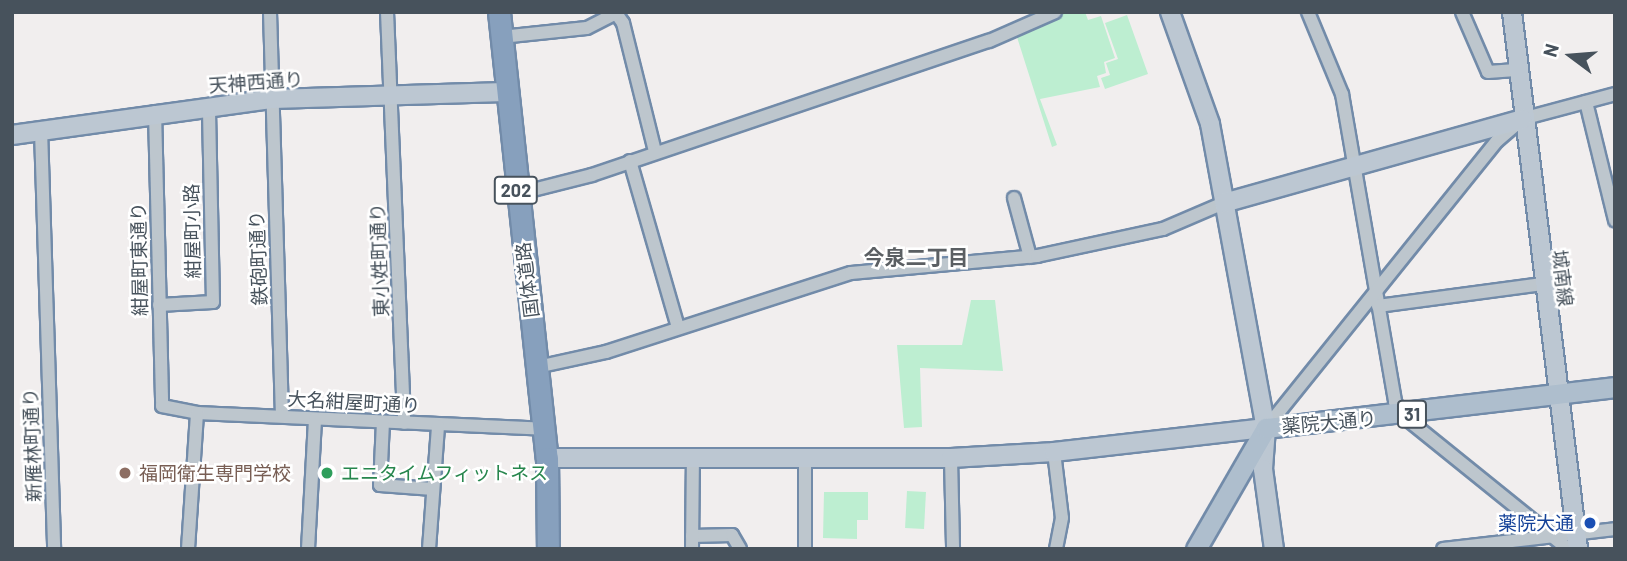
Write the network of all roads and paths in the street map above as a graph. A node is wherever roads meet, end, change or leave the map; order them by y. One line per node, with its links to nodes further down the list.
1 (270, 12): 16 (street, 鉄砲町通り)
2 (387, 12): 15 (street, 東小姓町通り)
3 (499, 12): 11 (highway, 国体道路 / 202)
4 (1055, 12): 10 (street)
5 (1170, 12): 29 (street)
6 (1308, 12): 25 (street)
7 (1462, 12): 12 (street)
8 (1512, 12): 12 (street, 城南線)
9 (616, 13): 11 (street); 23 (street)
10 (1026, 18): 23 (street)
11 (501, 37): 13 (highway, 国体道路 / 202)
12 (1516, 70): 20 (street, 城南線)
13 (505, 92): 15 (street, 天神西通り); 27 (highway, 国体道路 / 202)
14 (1615, 93): 17 (street)
15 (390, 97): 16 (street, 天神西通り); 46 (street, 東小姓町通り)
16 (273, 99): 18 (street, 天神西通り); 43 (street, 鉄砲町通り)
17 (1586, 102): 20 (street); 26 (street)
18 (209, 105): 19 (street, 天神西通り); 34 (street, 紺屋町小路)
19 (155, 112): 21 (street, 天神西通り); 34 (street, 紺屋町東通り)
20 (1522, 119): 25 (street); 32 (street, 城南線); 33 (street)
21 (41, 130): 22 (street, 天神西通り); 60 (street, 新雁林町通り)
22 (12, 135)
23 (655, 151): 24 (street)
24 (630, 161): 27 (street); 36 (street)
25 (1354, 166): 29 (street); 33 (street)
26 (1610, 177): 30 (street)
27 (517, 194): 37 (highway, 国体道路 / 202)
28 (1014, 198): 31 (street)
29 (1224, 204): 31 (street); 48 (street)
30 (1615, 220)
31 (1030, 257): 36 (street)
32 (1542, 285): 35 (street); 39 (street, 城南線)
33 (1376, 290): 35 (street); 48 (street)
34 (159, 305): 40 (street, 紺屋町東通り)
35 (1378, 306): 42 (street)
36 (678, 327): 37 (street)
37 (537, 366): 49 (highway, 国体道路 / 202)
38 (1615, 387): 39 (main road, 31)
39 (1558, 396): 42 (main road, 薬院大通り / 31); 59 (street, 城南線)
40 (162, 406): 41 (street, 大名紺屋町通り)
41 (197, 413): 43 (street, 大名紺屋町通り); 61 (street)
42 (1402, 415): 48 (main road, 薬院大通り / 31); 57 (street)
43 (282, 416): 44 (street, 大名紺屋町通り)
44 (315, 419): 45 (street, 大名紺屋町通り); 62 (street)
45 (383, 422): 46 (street, 大名紺屋町通り); 55 (street)
46 (404, 423): 47 (street, 大名紺屋町通り)
47 (438, 426): 49 (street, 大名紺屋町通り); 55 (street)
48 (1266, 428): 50 (street); 69 (main road); 70 (street)
49 (544, 429): 51 (highway, 国体道路 / 202)
50 (1054, 452): 53 (street); 68 (street)
51 (547, 458): 54 (street); 64 (highway, 国体道路 / 202)
52 (805, 458): 53 (street); 54 (street); 66 (street)
53 (951, 458): 67 (street)
54 (693, 460): 58 (street)
55 (433, 489): 63 (street)
56 (1615, 529): 59 (street)
57 (1556, 535): 59 (street); 71 (street)
58 (692, 542): 65 (street)
59 (1574, 543)
60 (54, 549)
61 (188, 549)
62 (308, 549)
63 (429, 549)
64 (548, 549)
65 (740, 549)
66 (805, 549)
67 (953, 549)
68 (1056, 549)
69 (1196, 549)
70 (1274, 549)
71 (1443, 549)

